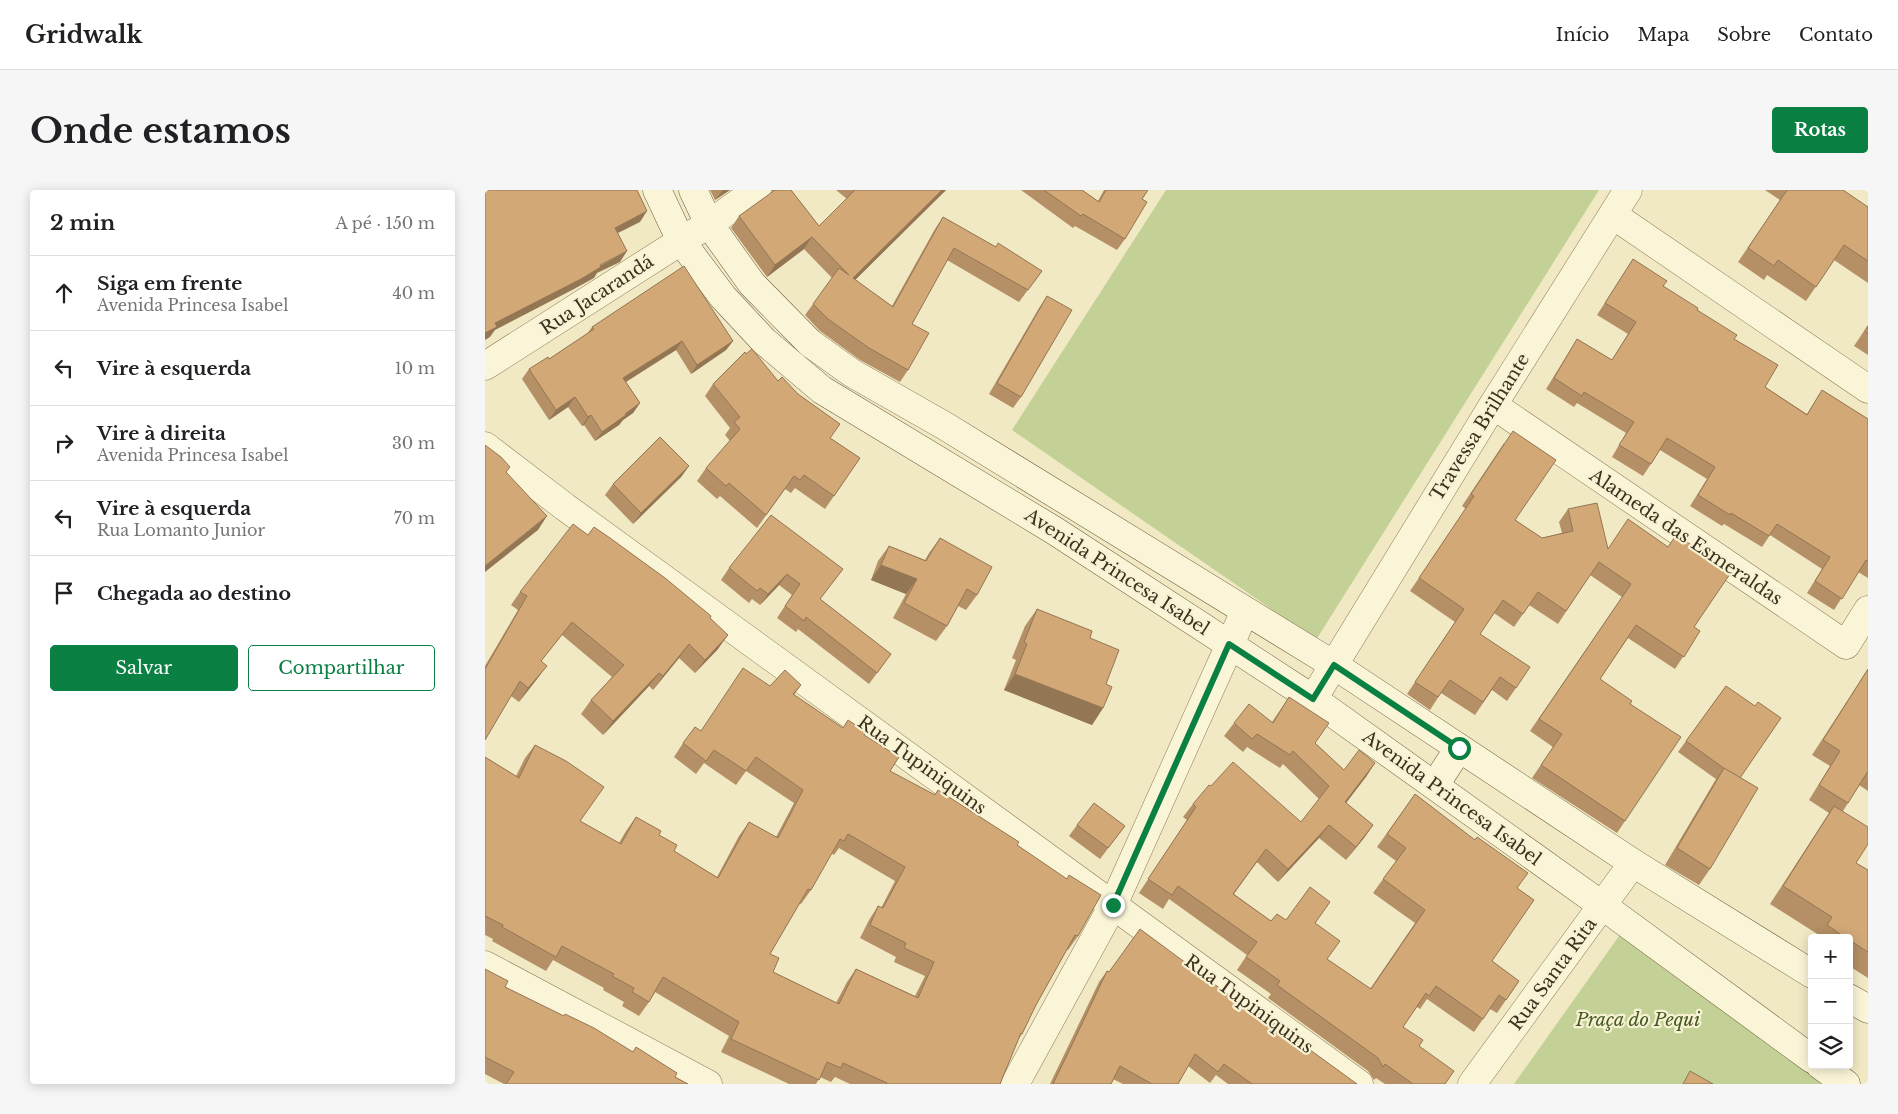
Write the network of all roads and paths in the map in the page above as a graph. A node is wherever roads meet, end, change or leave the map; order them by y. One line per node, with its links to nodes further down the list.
1 (657, 190): 7 (street, Avenida Princesa Isabel)
2 (693, 190): 6 (street, Avenida Princesa Isabel)
3 (757, 190): 6 (street, Rua Jacarandá)
4 (1628, 190): 5 (street, Travessa Brilhante)
5 (1613, 215): 9 (street); 10 (street, Travessa Brilhante)
6 (709, 224): 7 (street, Rua Jacarandá); 13 (street, Avenida Princesa Isabel)
7 (681, 241): 8 (street, Rua Jacarandá); 14 (street, Avenida Princesa Isabel)
8 (485, 366)
9 (1868, 389)
10 (1493, 405): 12 (street, Alameda das Esmeraldas); 15 (street, Travessa Brilhante)
11 (485, 446): 20 (street, Rua Tupiniquins)
12 (1868, 610)
13 (1245, 611): 14 (street); 15 (street, Avenida Princesa Isabel)
14 (1229, 644): 16 (street, Avenida Princesa Isabel); 20 (street)
15 (1334, 665): 16 (street, Travessa Brilhante); 17 (street, Avenida Princesa Isabel)
16 (1313, 699): 18 (street, Avenida Princesa Isabel)
17 (1459, 748): 18 (street); 19 (street, Avenida Princesa Isabel)
18 (1435, 785): 21 (street, Avenida Princesa Isabel)
19 (1633, 863): 21 (street, Rua Santa Rita); 23 (street, Avenida Princesa Isabel)
20 (1113, 905): 29 (street); 30 (street, Rua Tupiniquins)
21 (1603, 906): 26 (street, Avenida Princesa Isabel); 31 (street, Rua Santa Rita)
22 (485, 965): 28 (street)
23 (1808, 972)
24 (1853, 1001): 25 (street)
25 (1868, 1010)
26 (1808, 1056)
27 (1825, 1069): 32 (street)
28 (708, 1084)
29 (1015, 1084)
30 (1359, 1084)
31 (1472, 1084)
32 (1846, 1084)

